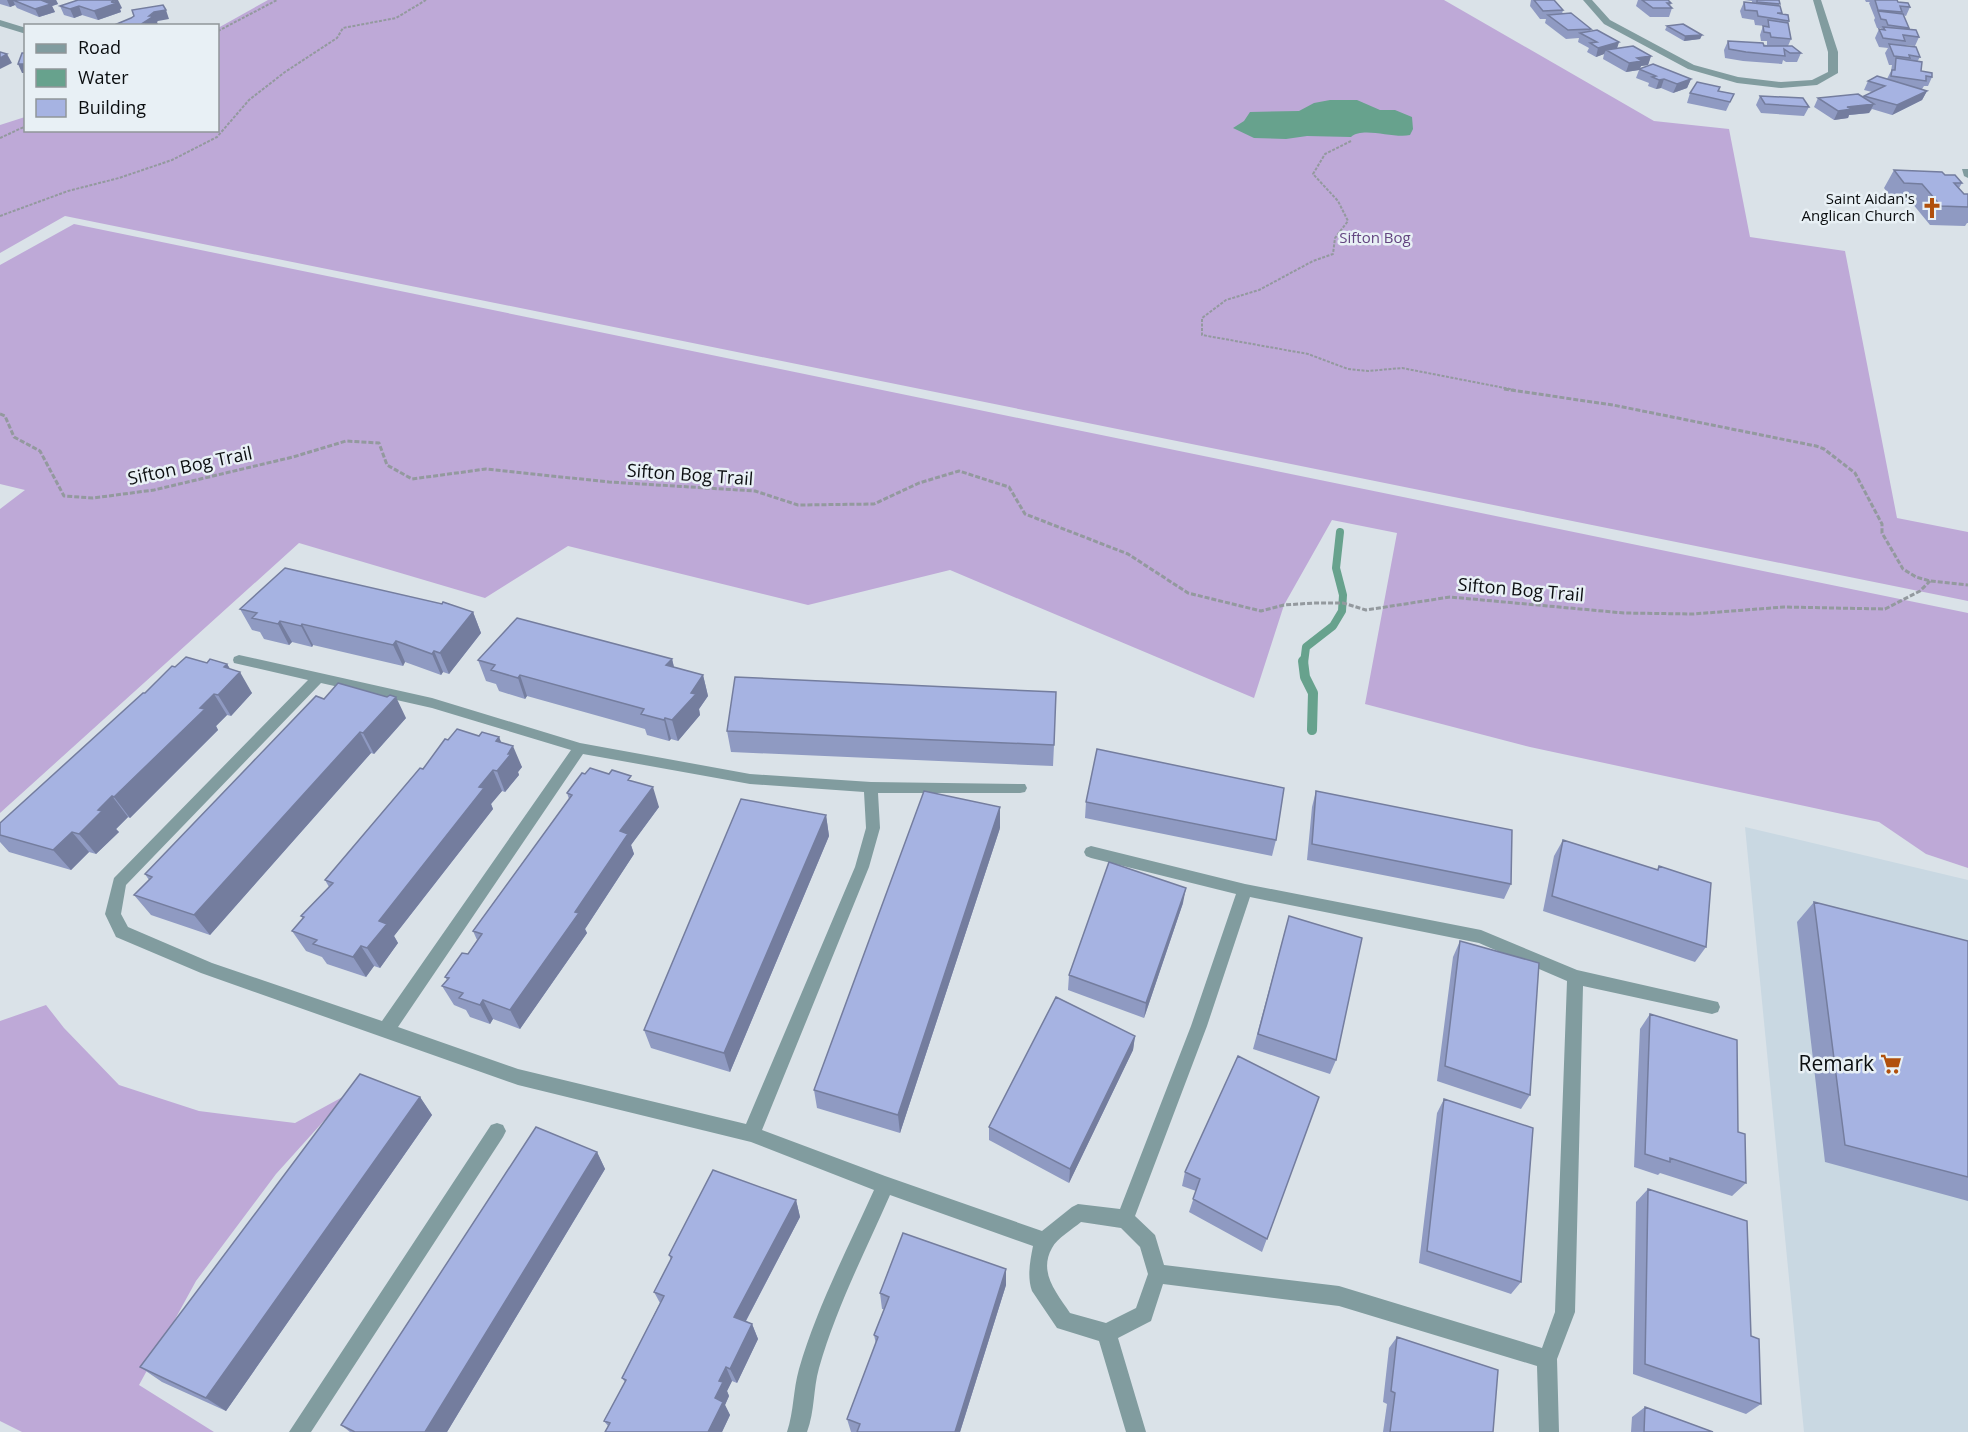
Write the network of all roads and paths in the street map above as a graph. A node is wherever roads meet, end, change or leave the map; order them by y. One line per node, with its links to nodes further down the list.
1 (278, 0): 7 (path)
2 (426, 0): 13 (path)
3 (1587, 0): 4 (street)
4 (1817, 0)
5 (0, 23): 6 (street)
6 (24, 30)
7 (219, 30)
8 (24, 127): 9 (path)
9 (0, 138)
10 (1351, 141): 15 (path)
11 (1968, 171): 12 (lane)
12 (1968, 176)
13 (0, 216)
14 (0, 414): 15 (path, Sifton Bog Trail)
15 (1930, 581): 16 (path)
16 (1968, 585)
17 (239, 660): 18 (lane)
18 (318, 678): 19 (lane); 26 (lane)
19 (580, 748): 20 (lane); 26 (lane)
20 (871, 787): 21 (lane); 28 (lane)
21 (1020, 788)
22 (1091, 852): 23 (lane)
23 (1245, 890): 24 (lane); 30 (lane)
24 (1575, 977): 25 (lane); 34 (lane)
25 (1712, 1007)
26 (386, 1030): 28 (lane)
27 (497, 1131): 35 (lane)
28 (751, 1134): 29 (lane)
29 (885, 1185): 31 (lane); 36 (lane)
30 (1125, 1219): 31 (lane); 32 (lane)
31 (1044, 1241): 33 (lane)
32 (1157, 1274): 33 (lane); 34 (lane)
33 (1107, 1333): 37 (lane)
34 (1547, 1359): 38 (lane)
35 (299, 1432)
36 (797, 1432)
37 (1136, 1432)
38 (1549, 1432)

